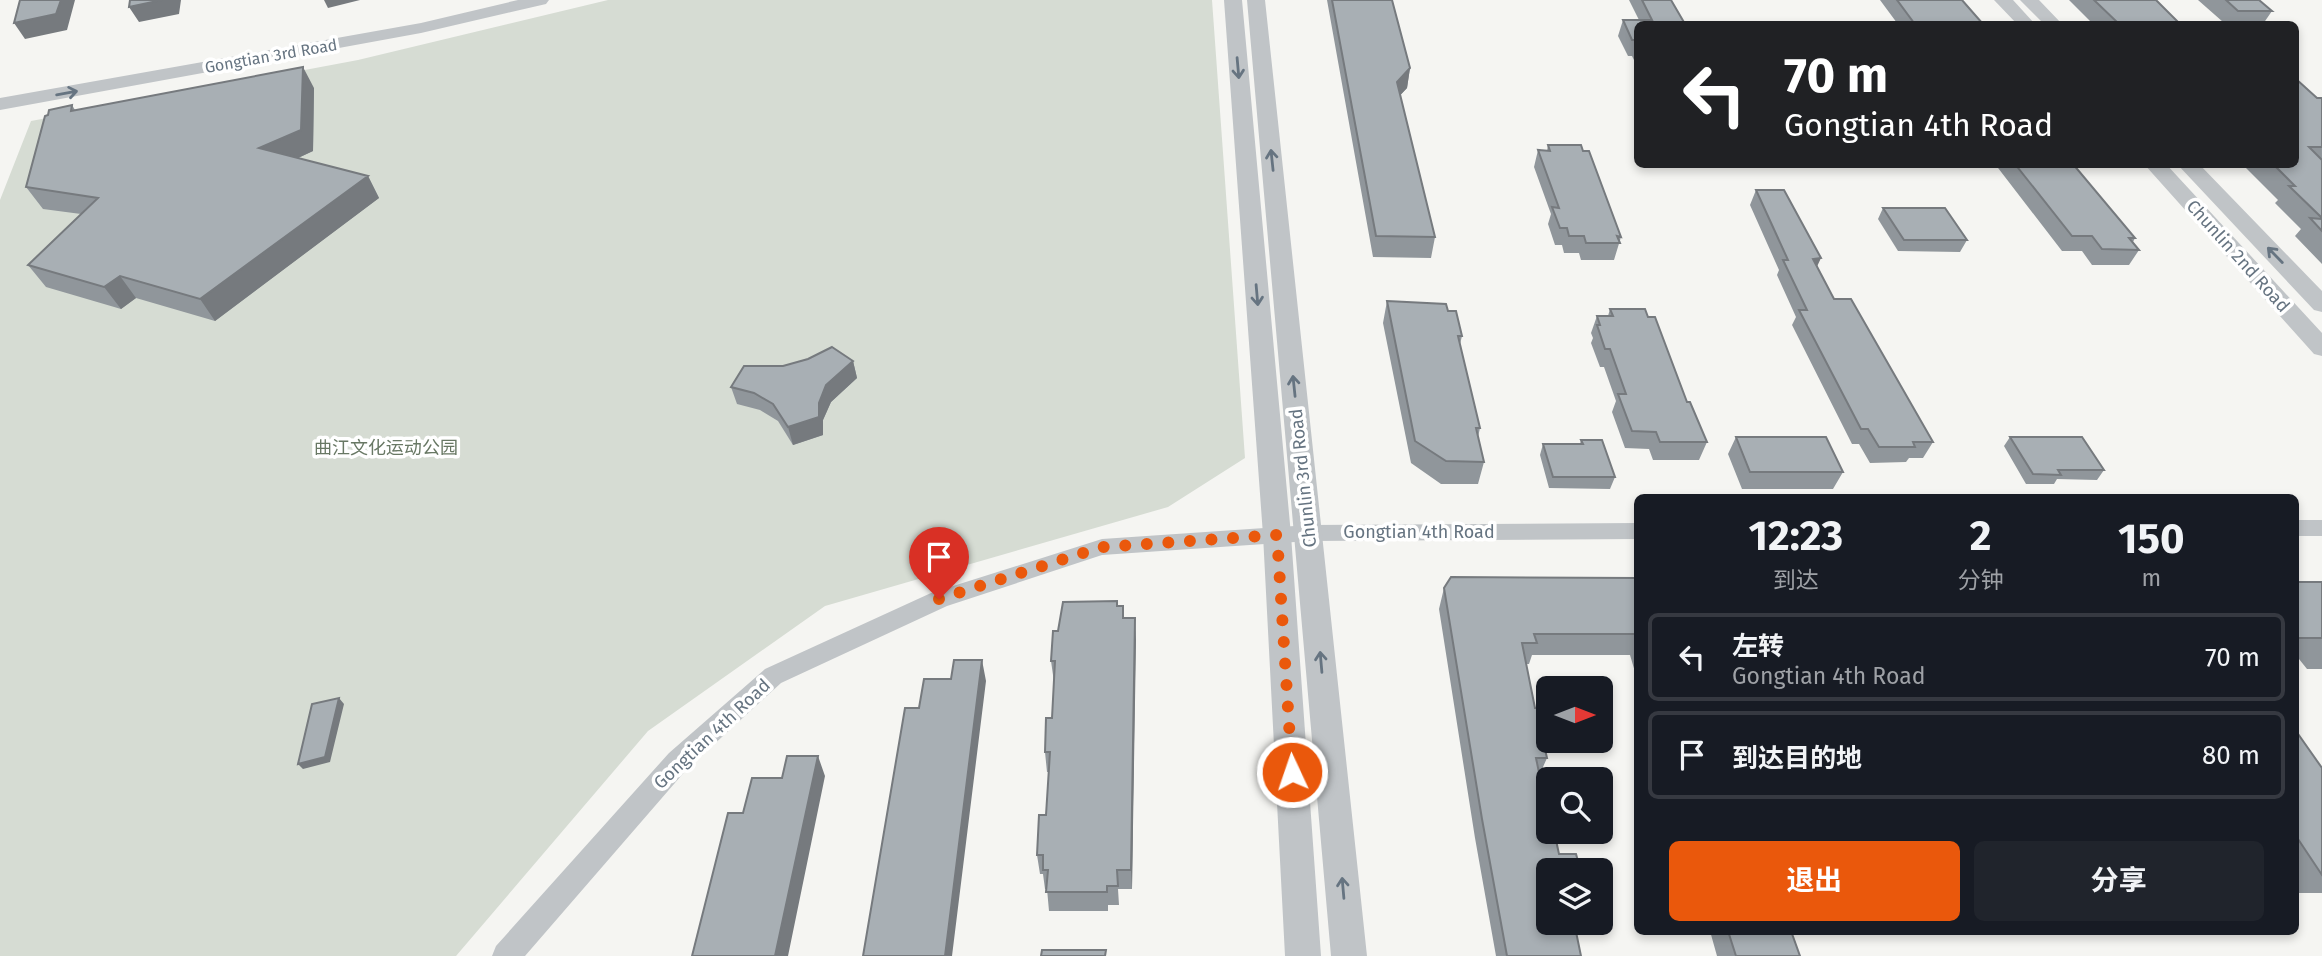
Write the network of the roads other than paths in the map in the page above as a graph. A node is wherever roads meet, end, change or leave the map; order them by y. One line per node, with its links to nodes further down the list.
1 (498, 0): 9 (street, Gongtian 3rd Road)
2 (540, 0): 10 (street, Gongtian 3rd Road, one-way to 2)
3 (1233, 0): 19 (street, Chunlin 3rd Road, one-way to 19)
4 (1256, 0): 18 (street, Chunlin 3rd Road, one-way to 4)
5 (2003, 0): 7 (street)
6 (2029, 0): 8 (street)
7 (2023, 21)
8 (2050, 21)
9 (0, 89)
10 (0, 104)
11 (2158, 168): 14 (street, Chunlin 2nd Road)
12 (2191, 168): 13 (street, Chunlin 2nd Road, one-way to 12)
13 (2322, 305)
14 (2322, 348)
15 (2299, 528): 16 (street)
16 (2322, 528)
17 (1634, 531): 18 (street, Gongtian 4th Road)
18 (1308, 533): 19 (street, Gongtian 4th Road); 22 (street, Chunlin 3rd Road, one-way to 18)
19 (1277, 535): 20 (street, Gongtian 4th Road); 21 (street, Chunlin 3rd Road)
20 (506, 956)
21 (1303, 956)
22 (1349, 956)

